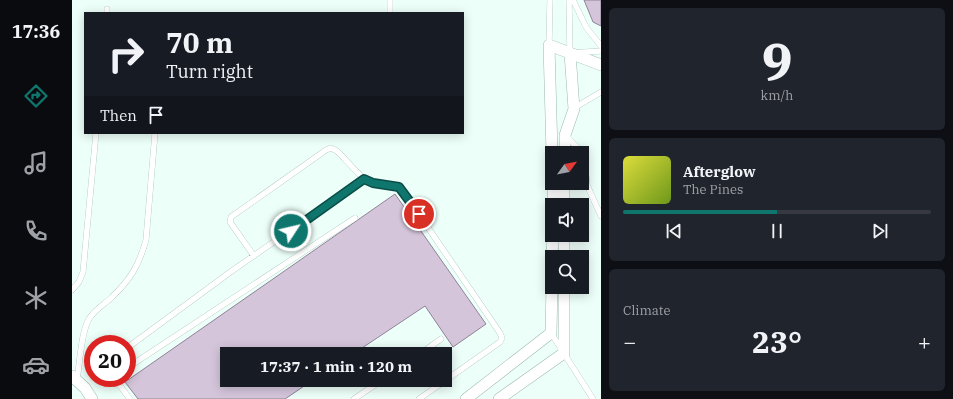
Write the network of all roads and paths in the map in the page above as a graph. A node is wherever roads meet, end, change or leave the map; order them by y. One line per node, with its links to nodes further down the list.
1 (390, 0): 5 (lane)
2 (550, 0): 6 (lane)
3 (569, 0): 9 (lane)
4 (573, 0): 7 (lane)
5 (390, 12)
6 (549, 45): 9 (street); 16 (street)
7 (601, 46)
8 (601, 51): 9 (lane)
9 (570, 53): 10 (street); 12 (street)
10 (601, 65)
11 (601, 92): 12 (lane)
12 (574, 109): 15 (street)
13 (96, 134): 22 (lane)
14 (155, 134): 31 (lane)
15 (565, 135): 17 (street); 19 (lane)
16 (552, 146)
17 (565, 146)
18 (364, 179): 21 (lane); 21 (lane); 37 (lane)
19 (601, 216)
20 (355, 218): 30 (lane)
21 (254, 256): 27 (lane)
22 (72, 290)
23 (552, 294): 25 (street)
24 (564, 294): 29 (street)
25 (551, 333): 29 (lane); 38 (street)
26 (441, 339): 28 (lane)
27 (136, 341)
28 (430, 347)
29 (564, 353): 39 (street); 40 (lane)
30 (136, 362)
31 (74, 378): 35 (street)
32 (121, 387): 36 (lane)
33 (373, 387): 34 (lane)
34 (358, 398)
35 (92, 399)
36 (130, 399)
37 (419, 399)
38 (466, 399)
39 (499, 399)
40 (593, 399)

